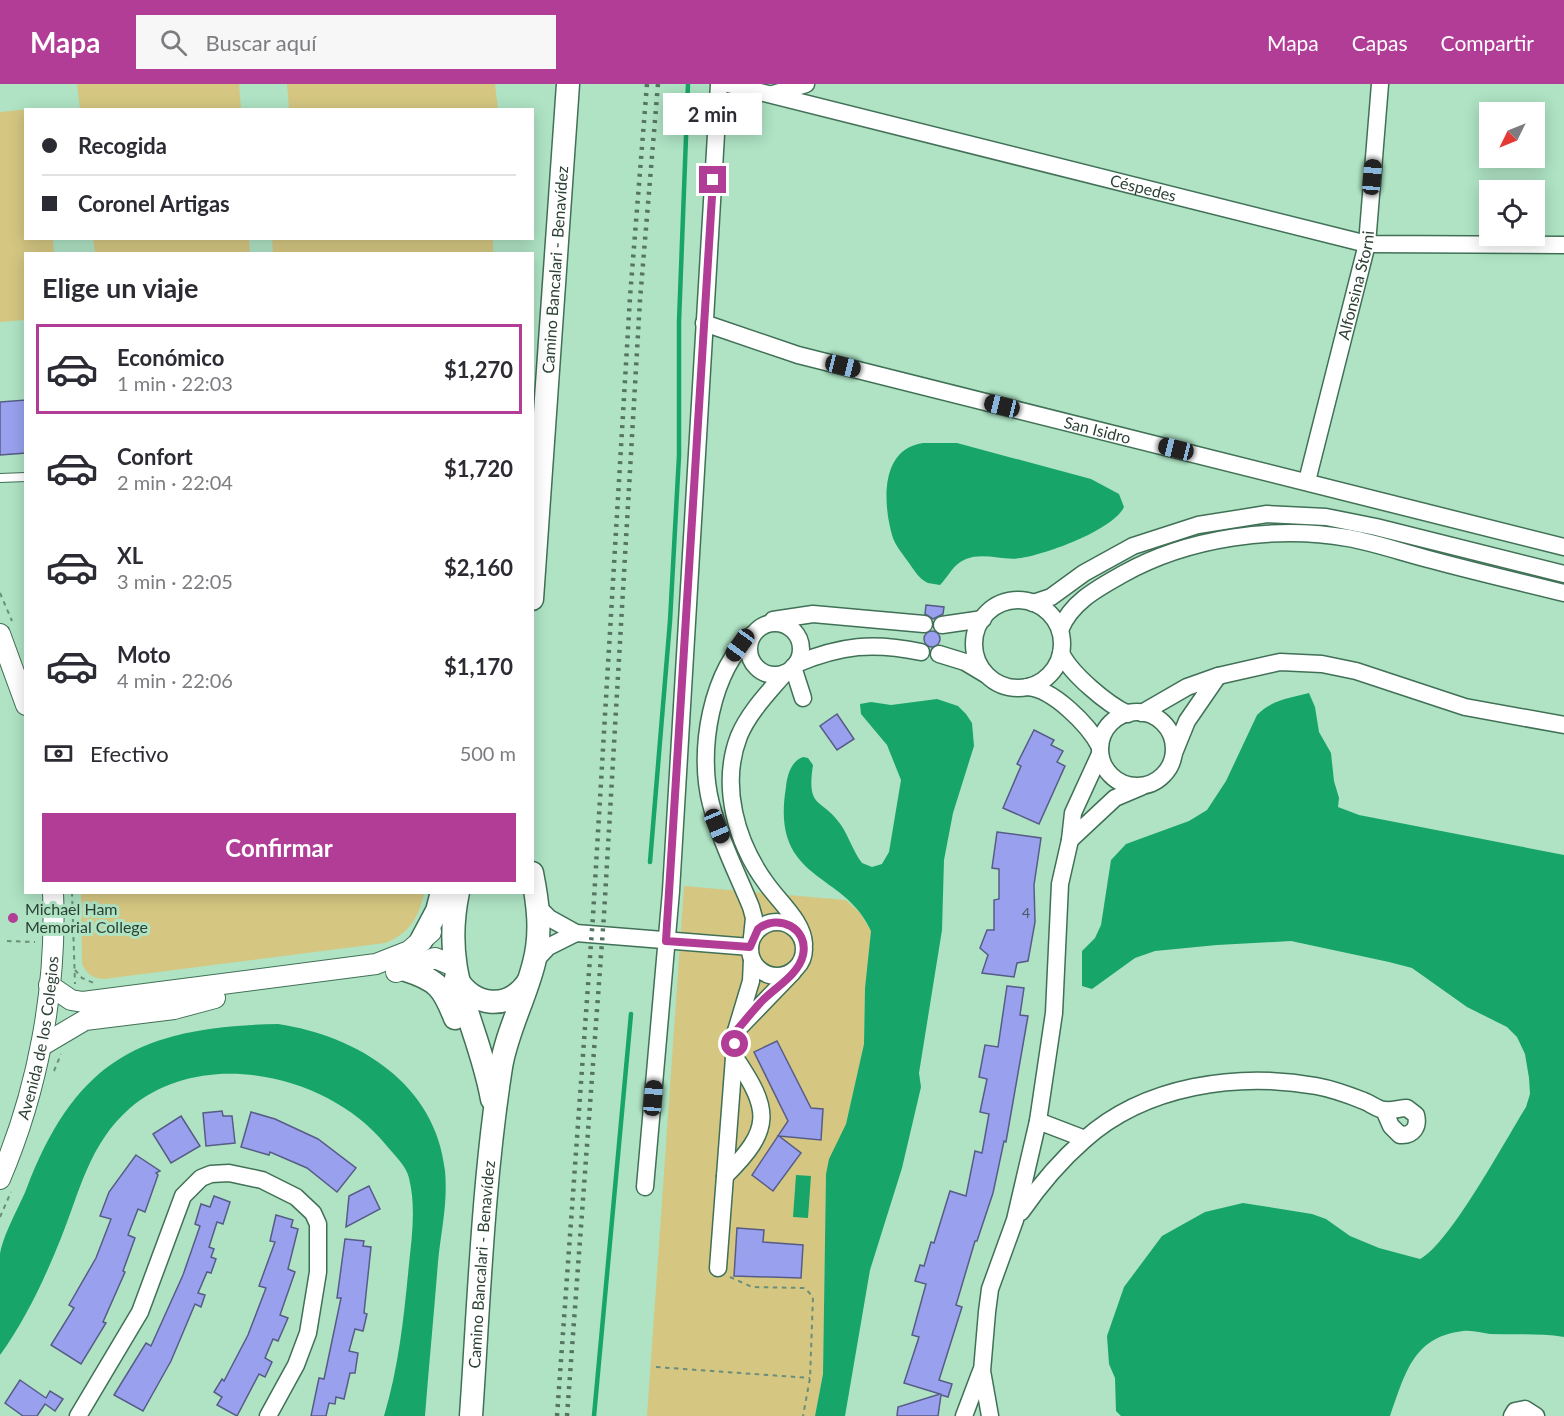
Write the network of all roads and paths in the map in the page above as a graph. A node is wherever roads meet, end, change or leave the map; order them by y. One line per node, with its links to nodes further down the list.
1 (568, 84): 15 (main road, Camino Bancalari - Benavídez)
2 (719, 84): 9 (street)
3 (728, 84): 6 (street, Céspedes)
4 (806, 84): 6 (street)
5 (1380, 84): 7 (street, Alfonsina Storni)
6 (773, 94): 7 (street, Céspedes)
7 (1367, 244): 8 (street, Céspedes); 12 (street, Alfonsina Storni)
8 (1564, 245)
9 (704, 323): 12 (street, San Isidro); 48 (street)
10 (24, 477): 11 (lane)
11 (0, 478)
12 (1307, 481): 14 (street, San Isidro)
13 (1350, 530): 16 (street); 17 (street); 18 (street); 24 (street)
14 (1564, 547)
15 (534, 570)
16 (1564, 574)
17 (1564, 593)
18 (1033, 603): 19 (street); 24 (street)
19 (982, 619): 22 (street); 31 (street)
20 (894, 620): 21 (street); 23 (street); 26 (street)
21 (924, 624)
22 (942, 625)
23 (759, 629): 30 (street); 30 (street); 50 (street)
24 (1060, 630): 28 (street)
25 (0, 634): 34 (street)
26 (892, 646): 27 (street); 30 (street)
27 (921, 652)
28 (1061, 653): 33 (street); 36 (street)
29 (939, 654): 31 (street)
30 (792, 668): 35 (street); 49 (street)
31 (988, 676): 33 (street)
32 (1218, 676): 36 (street); 37 (street); 39 (street)
33 (1027, 687): 38 (street)
34 (24, 695)
35 (803, 698)
36 (1135, 713): 38 (street); 39 (street)
37 (1564, 725)
38 (1100, 750): 40 (street); 41 (street)
39 (1173, 757): 40 (street)
40 (1144, 785): 41 (street)
41 (1070, 840): 62 (street)
42 (534, 884): 45 (main road, Camino Bancalari - Benavídez)
43 (53, 894): 55 (street, Avenida de los Colegios)
44 (452, 898): 47 (main road); 54 (main road, Camino Bancalari - Benavídez)
45 (539, 908): 46 (street); 53 (main road, Camino Bancalari - Benavídez)
46 (576, 933): 48 (street); 53 (street)
47 (421, 941): 55 (street)
48 (666, 941): 50 (street); 66 (street)
49 (804, 944): 50 (street); 51 (street)
50 (752, 948): 51 (street); 56 (street)
51 (796, 968): 56 (street)
52 (406, 970): 54 (street); 57 (street); 59 (main road)
53 (532, 971): 54 (main road); 61 (main road, Camino Bancalari - Benavídez)
54 (455, 972): 59 (main road, Camino Bancalari - Benavídez)
55 (49, 985): 57 (street, Avenida de los Colegios)
56 (736, 1031): 58 (street)
57 (41, 1046): 65 (street, Avenida de los Colegios)
58 (734, 1056): 64 (street); 64 (street)
59 (485, 1068): 61 (main road, Camino Bancalari - Benavídez)
60 (1384, 1110): 63 (street)
61 (495, 1115): 76 (main road, Camino Bancalari - Benavídez)
62 (1038, 1121): 63 (street); 67 (street)
63 (1085, 1139): 67 (street)
64 (725, 1176): 68 (street)
65 (0, 1179)
66 (645, 1187)
67 (1015, 1220): 70 (street)
68 (718, 1268): 71 (path)
69 (656, 1367): 71 (path)
70 (983, 1368): 78 (street); 79 (street)
71 (810, 1378): 77 (path)
72 (284, 1389): 73 (street); 74 (street); 75 (street)
73 (78, 1416)
74 (268, 1416)
75 (278, 1416)
76 (471, 1416)
77 (803, 1416)
78 (964, 1416)
79 (990, 1416)
80 (1512, 1416): 81 (street)
81 (1536, 1416)

